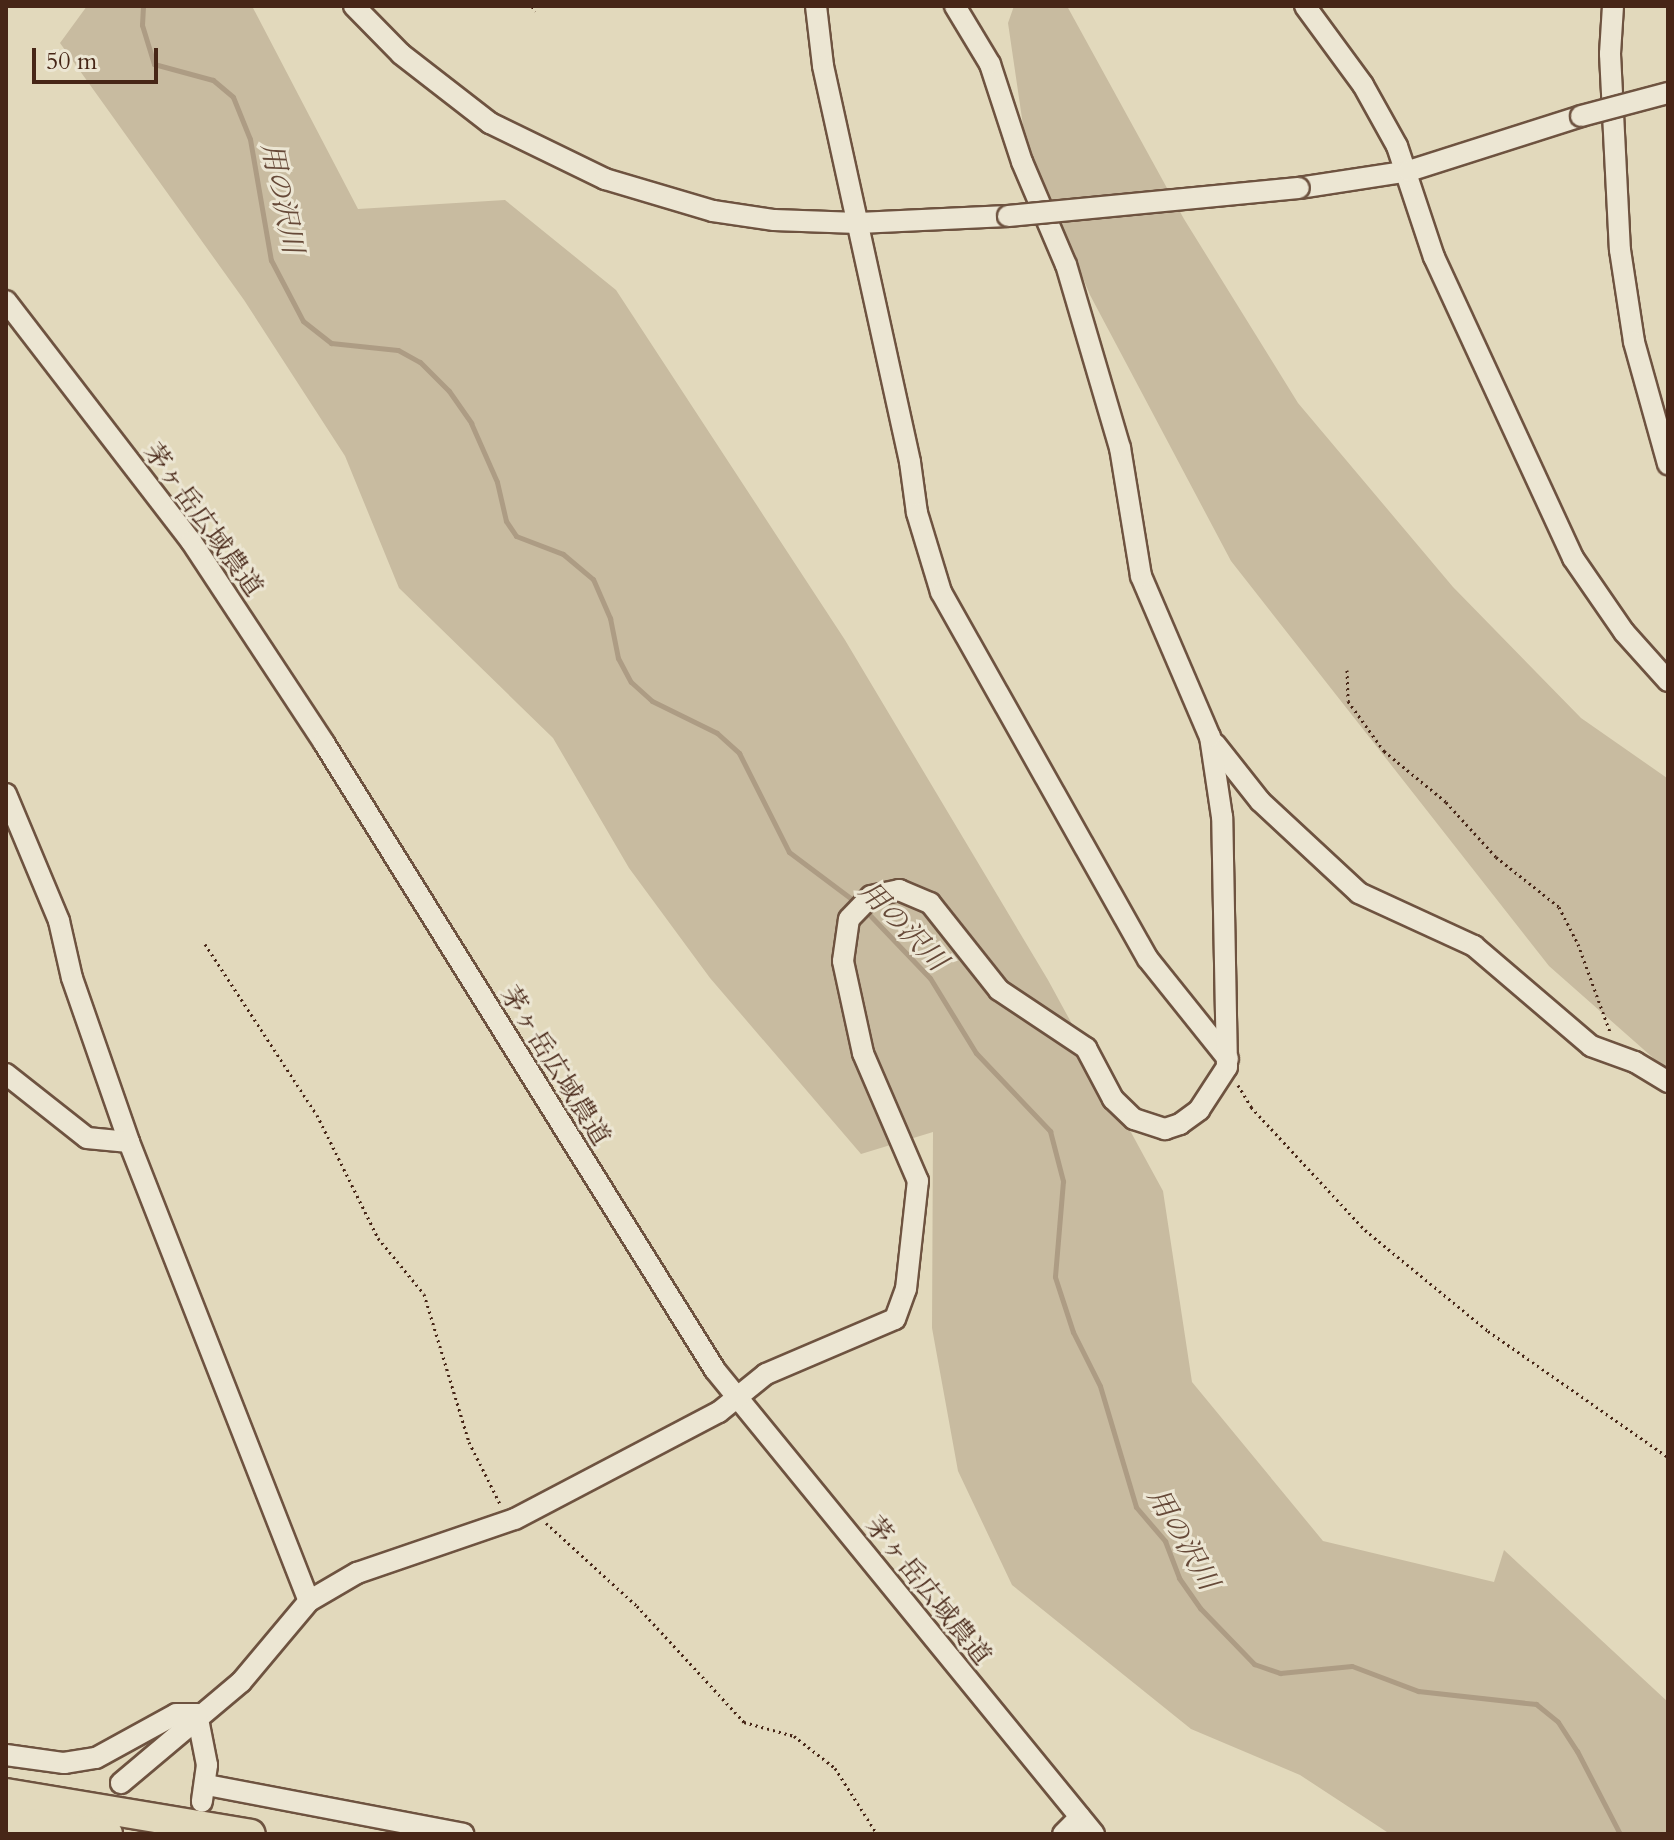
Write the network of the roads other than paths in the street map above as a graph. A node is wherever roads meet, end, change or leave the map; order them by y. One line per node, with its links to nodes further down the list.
1 (354, 6): 8 (street)
2 (816, 6): 8 (street)
3 (955, 6): 12 (street)
4 (1305, 6): 7 (street)
5 (1613, 6): 10 (street)
6 (1668, 93): 7 (street, bridge)
7 (1409, 171): 8 (street, bridge); 11 (street)
8 (858, 223): 14 (street)
9 (6, 301): 18 (street, 茅ヶ岳広域農道)
10 (1668, 464)
11 (1668, 681)
12 (1210, 737): 14 (street); 16 (street)
13 (6, 794): 17 (street)
14 (1228, 1063): 18 (street)
15 (6, 1074): 17 (street)
16 (1668, 1082)
17 (129, 1142): 19 (street)
18 (736, 1397): 19 (street); 24 (street, 茅ヶ岳広域農道)
19 (309, 1601): 20 (street)
20 (197, 1714): 21 (street); 22 (street); 28 (street)
21 (6, 1755)
22 (121, 1783)
23 (6, 1793): 27 (highway)
24 (1080, 1817): 29 (street); 30 (street, 茅ヶ岳広域農道)
25 (6, 1820): 26 (highway)
26 (108, 1834)
27 (251, 1834)
28 (463, 1834)
29 (1063, 1834)
30 (1094, 1834)

